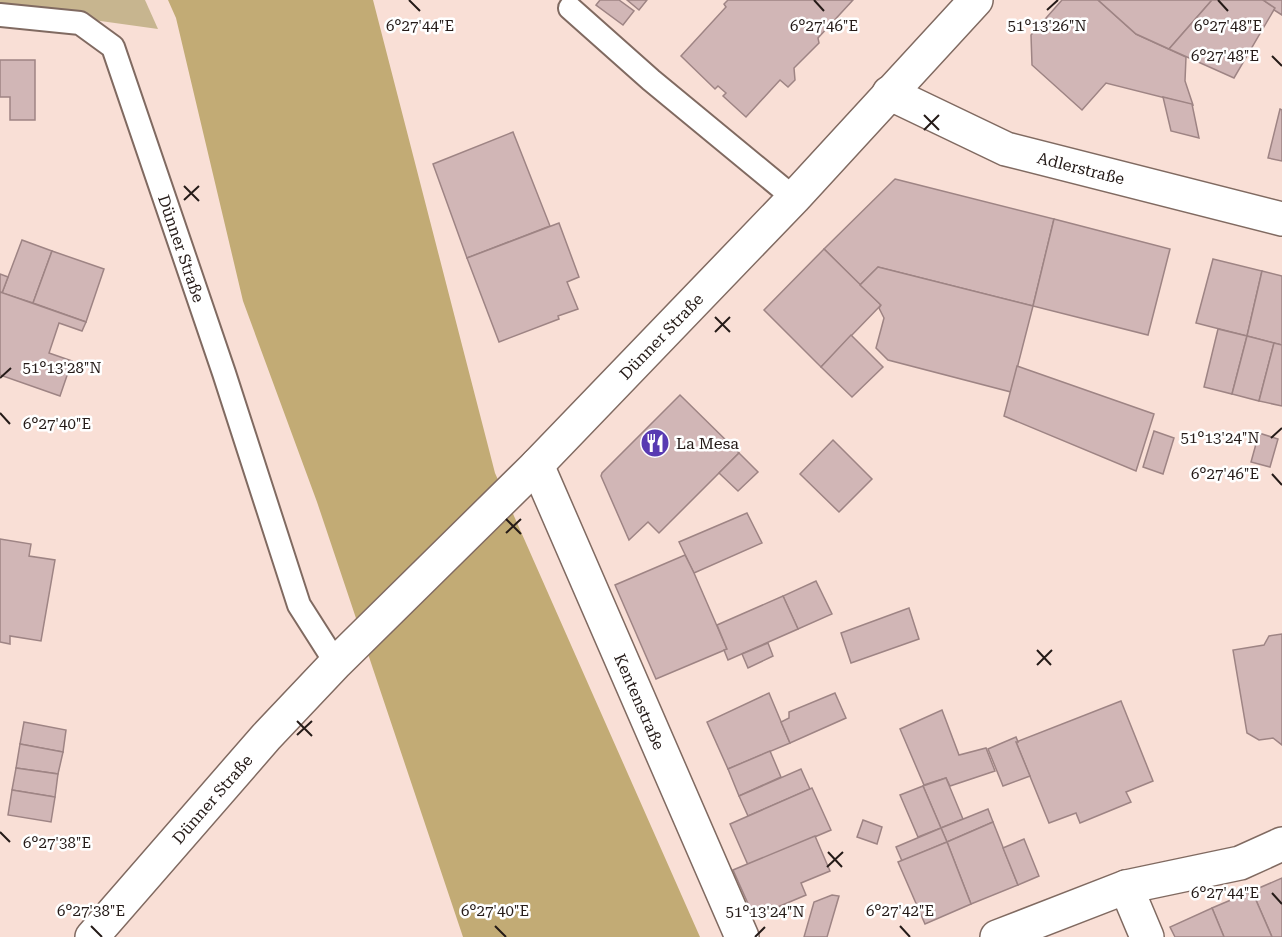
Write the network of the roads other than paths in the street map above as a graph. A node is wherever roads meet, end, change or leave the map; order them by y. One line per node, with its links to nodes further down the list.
1 (976, 0): 4 (street, Dünner Straße)
2 (570, 8): 5 (lane)
3 (0, 15): 8 (lane, Dünner Straße)
4 (890, 93): 5 (street, Dünner Straße); 6 (street, Adlerstraße)
5 (794, 198): 7 (street, Dünner Straße)
6 (1282, 219)
7 (537, 465): 8 (street, Dünner Straße); 12 (street, Kentenstraße)
8 (336, 663): 11 (street, Dünner Straße)
9 (1282, 844): 10 (street)
10 (1126, 887): 13 (street); 14 (street)
11 (92, 937)
12 (742, 937)
13 (997, 937)
14 (1147, 937)

